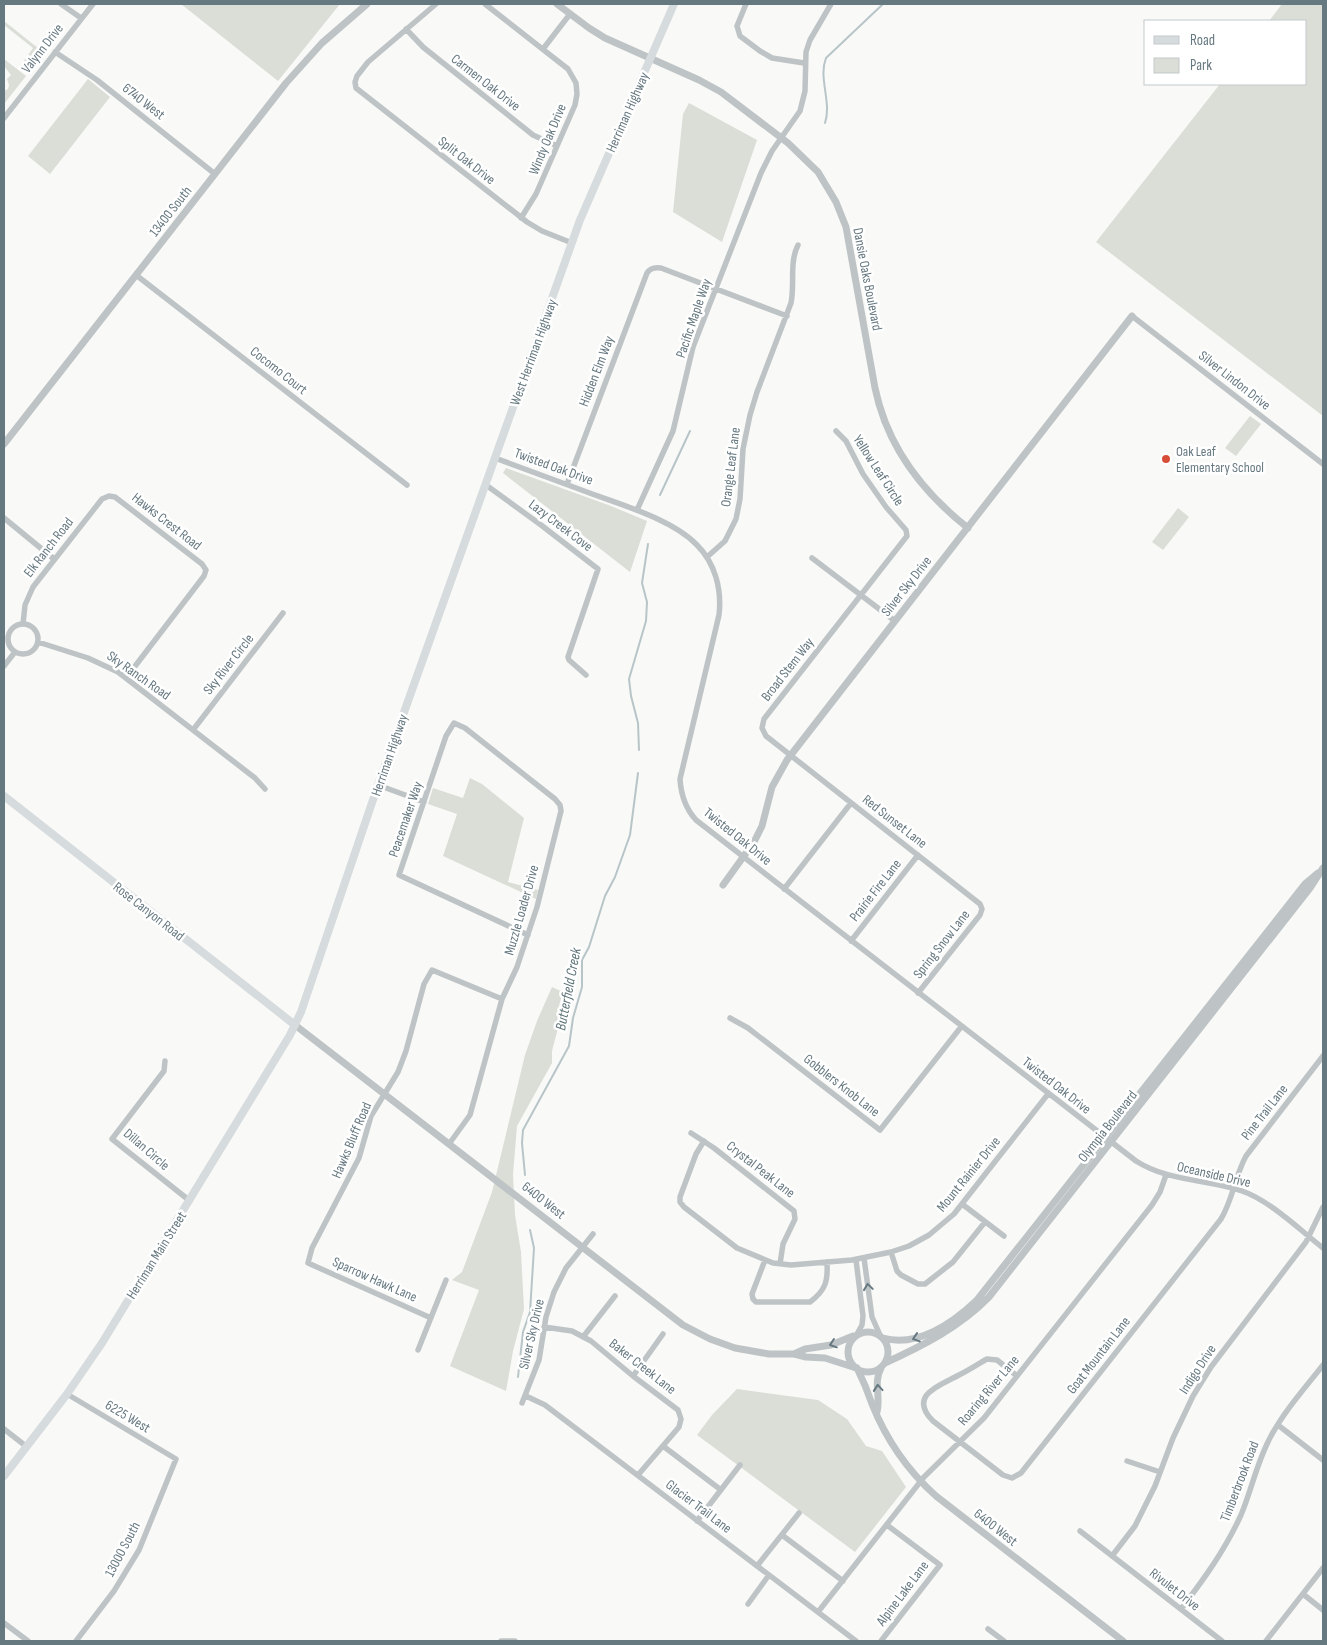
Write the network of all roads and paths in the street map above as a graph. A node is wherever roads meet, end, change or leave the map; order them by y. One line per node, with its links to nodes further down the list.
1 (62, 4): 11 (street)
2 (93, 4): 11 (street, Valynn Drive)
3 (367, 4): 20 (street, 13400 South)
4 (436, 4): 12 (street)
5 (485, 4): 13 (street, Windy Oak Drive)
6 (557, 4): 10 (street, Dansie Oaks Boulevard)
7 (674, 4): 15 (main road, Herriman Highway)
8 (746, 4): 16 (street)
9 (831, 4): 16 (street, Pacific Maple Way)
10 (570, 14): 13 (street); 15 (street, Dansie Oaks Boulevard)
11 (81, 18): 14 (street, Valynn Drive)
12 (406, 29): 19 (street, Carmen Oak Drive); 21 (street, Split Oak Drive)
13 (543, 49): 19 (street, Windy Oak Drive)
14 (55, 52): 17 (street, Valynn Drive); 20 (street, 6740 West)
15 (651, 59): 18 (street, Dansie Oaks Boulevard); 22 (main road, Herriman Highway)
16 (804, 64): 18 (street, Pacific Maple Way)
17 (4, 118)
18 (782, 138): 26 (street, Pacific Maple Way); 39 (street, Dansie Oaks Boulevard)
19 (557, 146): 21 (street, Windy Oak Drive)
20 (215, 174): 25 (street, 13400 South)
21 (521, 218): 23 (street, Split Oak Drive)
22 (580, 220): 23 (main road, West Herriman Highway)
23 (572, 243): 31 (main road, West Herriman Highway)
24 (798, 245): 27 (street, Orange Leaf Lane)
25 (136, 275): 30 (street, 13400 South); 34 (street, Cocomo Court)
26 (716, 289): 27 (street); 33 (street, Hidden Elm Way); 37 (street, Pacific Maple Way)
27 (786, 316): 40 (street, Orange Leaf Lane)
28 (1132, 316): 32 (street, Silver Lindon Drive); 39 (street, Silver Sky Drive)
29 (836, 431): 43 (street, Yellow Leaf Circle)
30 (4, 444)
31 (495, 458): 33 (street, Twisted Oak Drive); 35 (main road, West Herriman Highway)
32 (1323, 464)
33 (567, 484): 37 (street, Twisted Oak Drive)
34 (407, 485)
35 (486, 485): 51 (street, Lazy Creek Cove); 56 (main road, Herriman Highway)
36 (109, 496): 41 (street, Elk Ranch Road); 52 (street, Hawks Crest Road)
37 (637, 510): 40 (street, Twisted Oak Drive)
38 (4, 518): 41 (street)
39 (968, 528): 45 (street, Silver Sky Drive)
40 (707, 557): 62 (street, Twisted Oak Drive)
41 (54, 558): 46 (street, Elk Ranch Road)
42 (812, 558): 43 (street)
43 (861, 595): 45 (street); 55 (street, Broad Stem Way)
44 (284, 613): 54 (street, Sky River Circle)
45 (895, 621): 55 (street, Silver Sky Drive)
46 (22, 624): 47 (street); 48 (street)
47 (6, 633): 49 (street)
48 (38, 642): 49 (street); 52 (street, Sky Ranch Road)
49 (15, 652): 50 (street)
50 (4, 666)
51 (586, 675)
52 (126, 678): 54 (street, Sky Ranch Road)
53 (454, 723): 59 (street, Peacemaker Way); 67 (street, Muzzle Loader Drive)
54 (193, 730): 57 (street, Sky Ranch Road)
55 (791, 755): 60 (street, Red Sunset Lane); 62 (street, Silver Sky Drive)
56 (378, 785): 59 (street); 72 (main road, Herriman Highway)
57 (265, 789)
58 (4, 798): 72 (main road, Rose Canyon Road)
59 (424, 802): 67 (street, Peacemaker Way)
60 (851, 803): 61 (street, Red Sunset Lane); 65 (street)
61 (918, 855): 66 (street, Red Sunset Lane); 68 (street, Prairie Fire Lane)
62 (744, 858): 64 (street, Silver Sky Drive); 65 (street, Twisted Oak Drive)
63 (1322, 870): 80 (street, Olympia Boulevard)
64 (724, 884)
65 (784, 889): 68 (street, Twisted Oak Drive)
66 (982, 909): 69 (street, Spring Snow Lane)
67 (528, 935): 70 (street, Muzzle Loader Drive)
68 (851, 941): 69 (street, Twisted Oak Drive)
69 (918, 994): 73 (street, Twisted Oak Drive)
70 (502, 999): 76 (street, Hawks Bluff Road); 82 (street, Muzzle Loader Drive)
71 (730, 1018): 73 (street, Gobblers Knob Lane)
72 (296, 1025): 76 (street, 6400 West); 85 (main road, Herriman Main Street)
73 (961, 1027): 77 (street, Twisted Oak Drive)
74 (1323, 1056): 84 (street, Pine Trail Lane)
75 (165, 1061): 85 (street, Dillan Circle)
76 (385, 1094): 82 (street, 6400 West); 98 (street, Hawks Bluff Road)
77 (1048, 1094): 78 (street, Twisted Oak Drive); 86 (street, Mount Rainier Drive)
78 (1096, 1130): 80 (street, Oceanside Drive)
79 (691, 1133): 81 (street, Crystal Peak Lane)
80 (1108, 1140): 83 (street, Oceanside Drive); 107 (street, Olympia Boulevard, one-way to 107); 110 (street, Olympia Boulevard)
81 (704, 1141): 96 (street, Mount Rainier Drive); 99 (street, Crystal Peak Lane)
82 (450, 1144): 92 (street, 6400 West)
83 (1166, 1175): 84 (street, Oceanside Drive); 114 (street, Roaring River Lane)
84 (1234, 1188): 91 (street, Oceanside Drive); 121 (street, Goat Mountain Lane)
85 (190, 1201): 115 (main road, Herriman Main Street)
86 (962, 1204): 88 (street); 94 (street, Mount Rainier Drive)
87 (1323, 1207): 91 (street, Indigo Drive)
88 (985, 1222): 90 (street); 94 (street)
89 (593, 1234): 92 (street, Silver Sky Drive)
90 (1004, 1236)
91 (1309, 1236): 93 (street, Oceanside Drive); 128 (street, Indigo Drive)
92 (582, 1247): 103 (street, Silver Sky Drive); 109 (street, 6400 West)
93 (1323, 1248)
94 (891, 1252): 95 (street, Mount Rainier Drive)
95 (860, 1259): 97 (street, Mount Rainier Drive); 105 (street); 107 (street, one-way to 95)
96 (765, 1260): 97 (street); 99 (street, Mount Rainier Drive)
97 (827, 1262): 99 (street, Mount Rainier Drive)
98 (308, 1263): 102 (street, Sparrow Hawk Lane)
99 (780, 1264)
100 (446, 1280): 102 (street)
101 (615, 1296): 106 (street)
102 (431, 1318): 108 (street)
103 (544, 1327): 106 (street, Baker Creek Lane); 116 (street, Silver Sky Drive)
104 (663, 1334): 113 (street)
105 (857, 1335): 107 (street); 109 (street, 6400 West, one-way to 109); 112 (street)
106 (584, 1337): 113 (street, Baker Creek Lane)
107 (881, 1337): 110 (street)
108 (418, 1350)
109 (794, 1354): 112 (street, 6400 West)
110 (884, 1364): 112 (street); 118 (street, 6400 West, one-way to 110)
111 (1323, 1365): 119 (street, Timberbrook Road)
112 (856, 1368): 118 (street, 6400 West)
113 (633, 1376): 122 (street, Baker Creek Lane)
114 (1017, 1376): 121 (street, Roaring River Lane); 121 (street, Goat Mountain Lane)
115 (67, 1394): 123 (main road, Herriman Main Street); 124 (street, 6225 West)
116 (526, 1396): 117 (street, Silver Sky Drive); 129 (street, Glacier Trail Lane)
117 (522, 1404)
118 (877, 1412): 131 (street, 6400 West)
119 (1278, 1425): 125 (street); 145 (street, Timberbrook Road)
120 (4, 1429): 123 (street)
121 (961, 1442): 131 (street, Roaring River Lane)
122 (663, 1446): 129 (street, Baker Creek Lane); 132 (street)
123 (27, 1447): 130 (main road, Herriman Main Street)
124 (176, 1459): 151 (street, 13000 South)
125 (1323, 1460)
126 (1127, 1461): 128 (street)
127 (740, 1465): 132 (street)
128 (1160, 1472): 138 (street, Indigo Drive)
129 (638, 1475): 134 (street, Glacier Trail Lane)
130 (4, 1476)
131 (921, 1481): 135 (street, Roaring River Lane); 157 (street, 6400 West)
132 (721, 1490): 134 (street)
133 (799, 1512): 137 (street)
134 (697, 1521): 139 (street, Glacier Trail Lane)
135 (887, 1524): 142 (street, Roaring River Lane); 155 (street, Alpine Lake Lane)
136 (1080, 1531): 138 (street, Rivulet Drive)
137 (782, 1535): 139 (street); 142 (street)
138 (1112, 1556): 145 (street, Rivulet Drive)
139 (758, 1566): 141 (street, Glacier Trail Lane)
140 (1323, 1568): 143 (street)
141 (769, 1576): 144 (street); 147 (street, Glacier Trail Lane)
142 (843, 1581): 147 (street, Roaring River Lane)
143 (1303, 1594): 146 (street); 159 (street)
144 (748, 1604)
145 (1181, 1609): 158 (street, Rivulet Drive)
146 (1323, 1610)
147 (818, 1612): 154 (street, Glacier Trail Lane)
148 (4, 1622): 150 (street)
149 (988, 1629): 156 (street)
150 (28, 1641)
151 (76, 1641)
152 (502, 1641): 153 (street)
153 (515, 1641)
154 (856, 1641)
155 (881, 1641)
156 (1004, 1641)
157 (1123, 1641)
158 (1222, 1641)
159 (1266, 1641)

